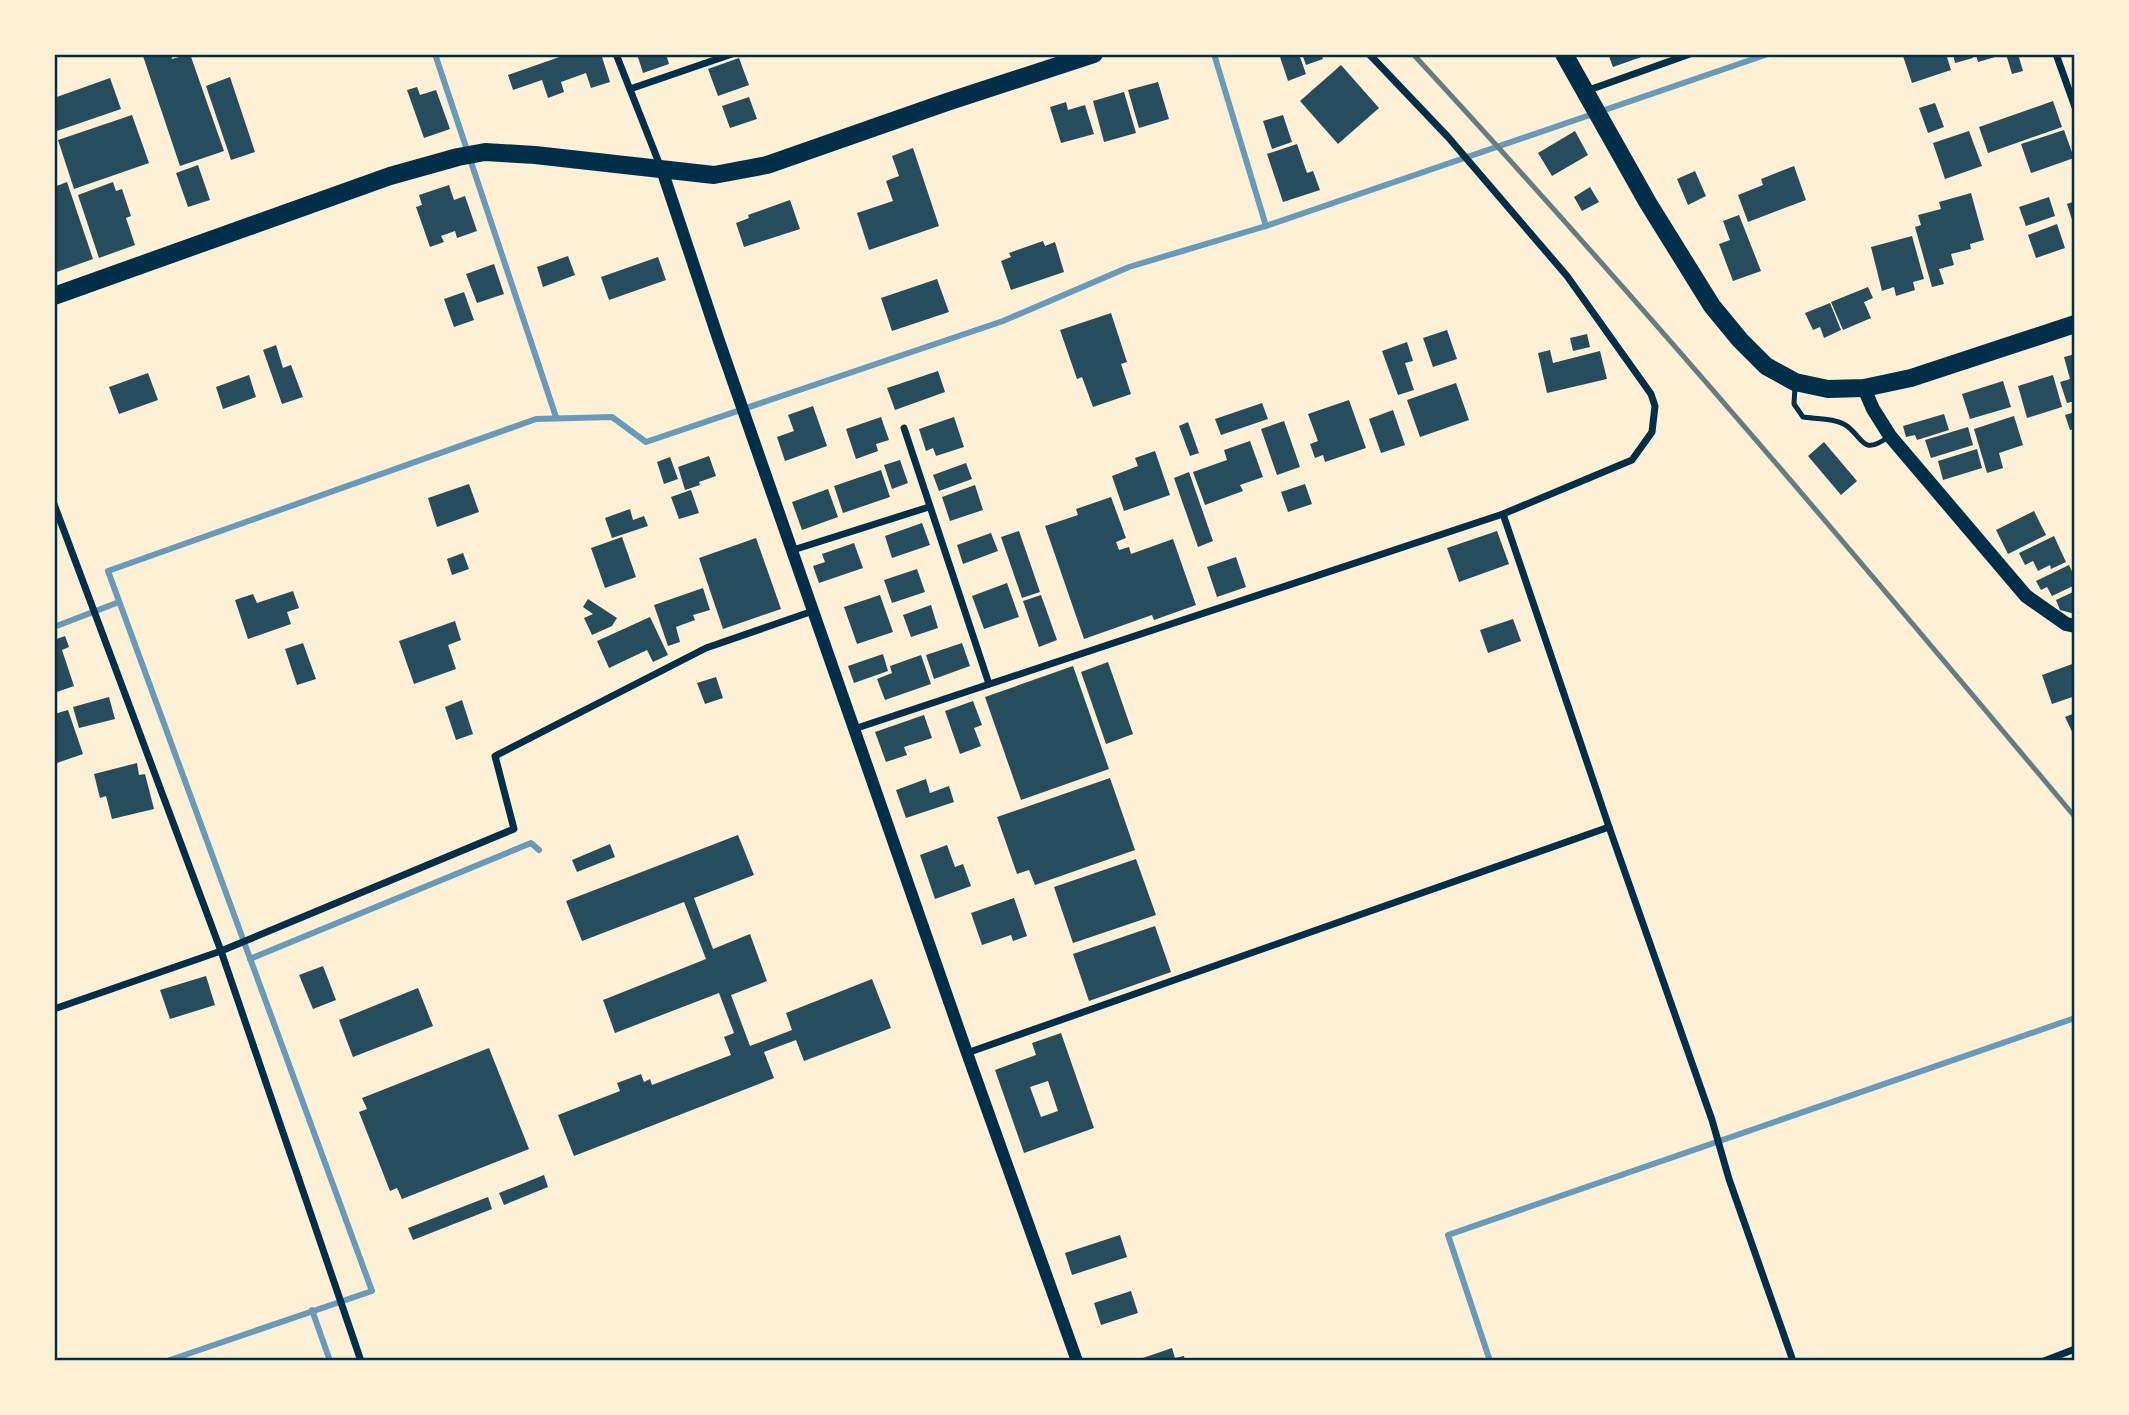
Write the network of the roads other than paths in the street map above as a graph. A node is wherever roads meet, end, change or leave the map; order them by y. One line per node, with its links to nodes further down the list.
1 (616, 54): 8 (street)
2 (732, 54): 8 (street)
3 (1094, 54): 11 (main road)
4 (1369, 54): 20 (street)
5 (1564, 54): 9 (main road)
6 (1690, 54): 9 (street)
7 (2056, 54): 10 (street)
8 (630, 89): 11 (street)
9 (1587, 95): 14 (main road)
10 (2075, 107)
11 (662, 170): 12 (main road); 21 (street)
12 (54, 296)
13 (2075, 324): 15 (main road)
14 (1795, 382): 15 (main road); 17 (lane)
15 (1864, 388): 17 (main road)
16 (904, 428): 19 (street)
17 (1890, 436): 23 (main road)
18 (54, 504): 27 (street)
19 (929, 507): 21 (street); 24 (street)
20 (1503, 514): 24 (street); 26 (street)
21 (793, 550): 22 (street)
22 (813, 611): 25 (street); 27 (street)
23 (2075, 626)
24 (989, 684): 25 (street)
25 (854, 729): 29 (street)
26 (1609, 827): 29 (street); 33 (street)
27 (220, 951): 28 (street); 31 (street)
28 (54, 1009)
29 (967, 1053): 32 (street)
30 (2075, 1349): 34 (street)
31 (361, 1361)
32 (1077, 1361)
33 (1793, 1361)
34 (2044, 1361)

